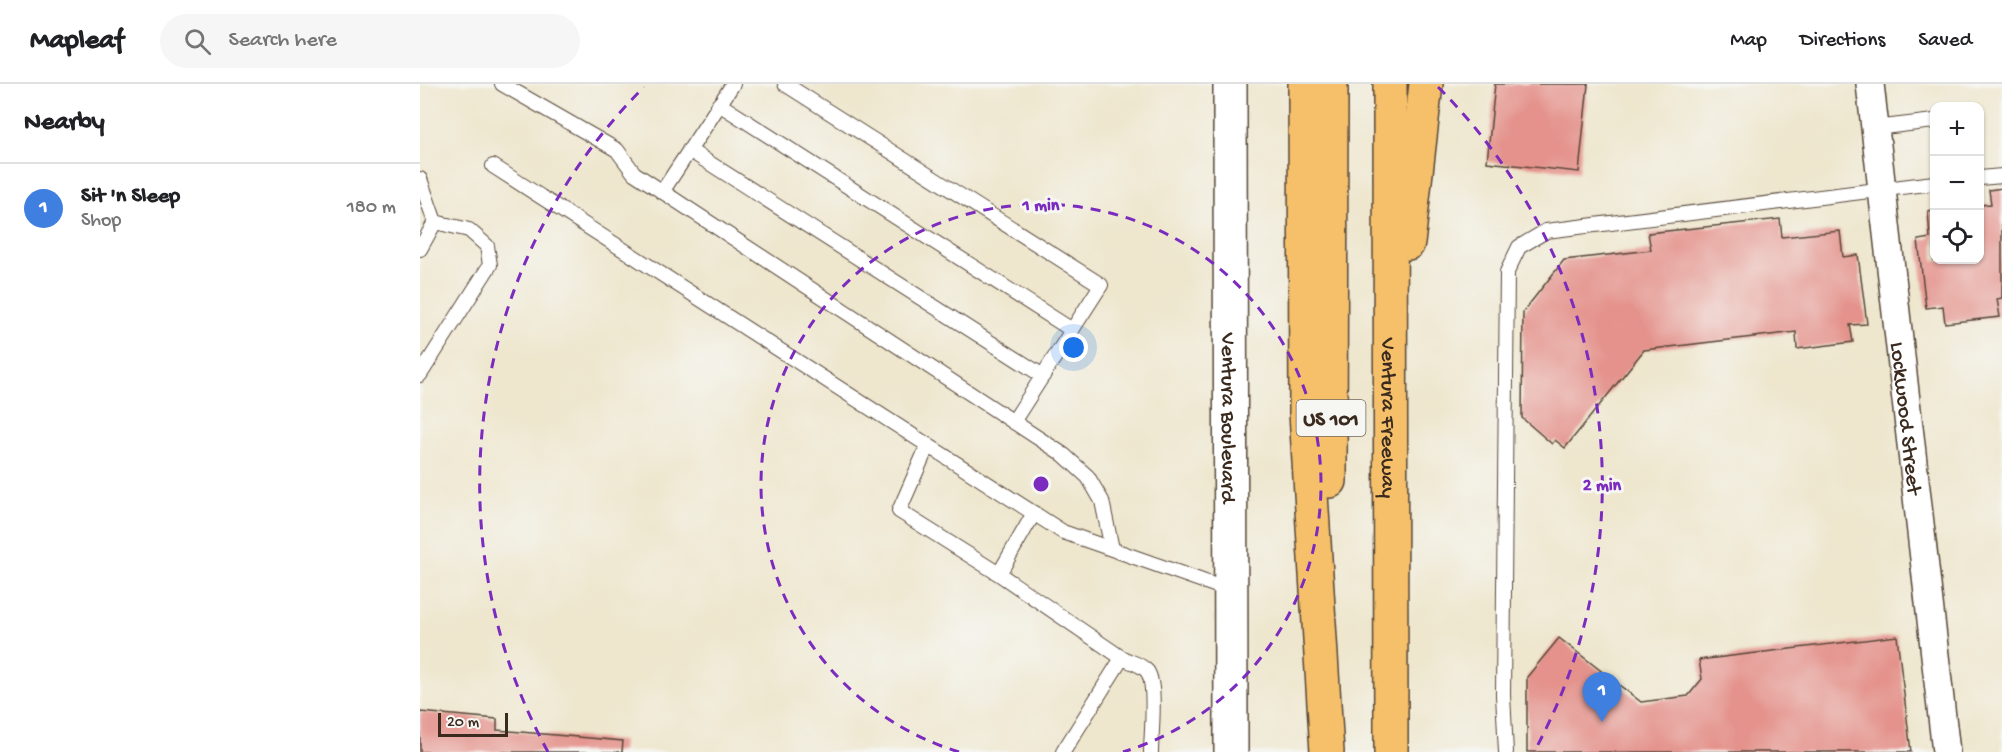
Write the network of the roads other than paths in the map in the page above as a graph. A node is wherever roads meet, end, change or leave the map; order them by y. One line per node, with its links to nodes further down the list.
1 (502, 84): 21 (lane)
2 (733, 84): 11 (lane)
3 (785, 84): 24 (lane)
4 (1230, 84): 34 (street, Ventura Boulevard)
5 (1288, 84): 28 (highway)
6 (1305, 84): 28 (highway)
7 (1331, 84): 39 (highway, US 101)
8 (1390, 84): 27 (highway, Ventura Freeway / US 101)
9 (1426, 84): 27 (highway)
10 (1870, 84): 13 (street, Lockwood Street)
11 (719, 104): 14 (lane); 24 (lane)
12 (1930, 122): 13 (lane)
13 (1875, 128): 20 (street, Lockwood Street)
14 (689, 150): 21 (lane); 26 (lane)
15 (494, 166): 30 (lane)
16 (2002, 176): 17 (lane)
17 (1984, 178)
18 (420, 179): 22 (lane)
19 (1930, 183): 20 (lane)
20 (1881, 188): 41 (lane); 42 (street, Lockwood Street)
21 (662, 192): 29 (lane)
22 (435, 222): 23 (lane); 25 (lane)
23 (420, 249)
24 (1072, 330): 26 (lane)
25 (420, 375)
26 (1043, 376): 29 (lane)
27 (1391, 400): 40 (highway, Ventura Freeway / US 101)
28 (1306, 413): 39 (highway)
29 (1013, 422): 32 (lane)
30 (928, 445): 31 (lane); 33 (lane)
31 (1034, 513): 32 (lane); 33 (lane)
32 (1112, 549): 34 (lane)
33 (999, 574): 35 (lane)
34 (1231, 591): 38 (street, Ventura Boulevard)
35 (1122, 658): 36 (lane); 37 (lane)
36 (1063, 752)
37 (1151, 752)
38 (1231, 752)
39 (1328, 752)
40 (1391, 752)
41 (1506, 752)
42 (1946, 752)

